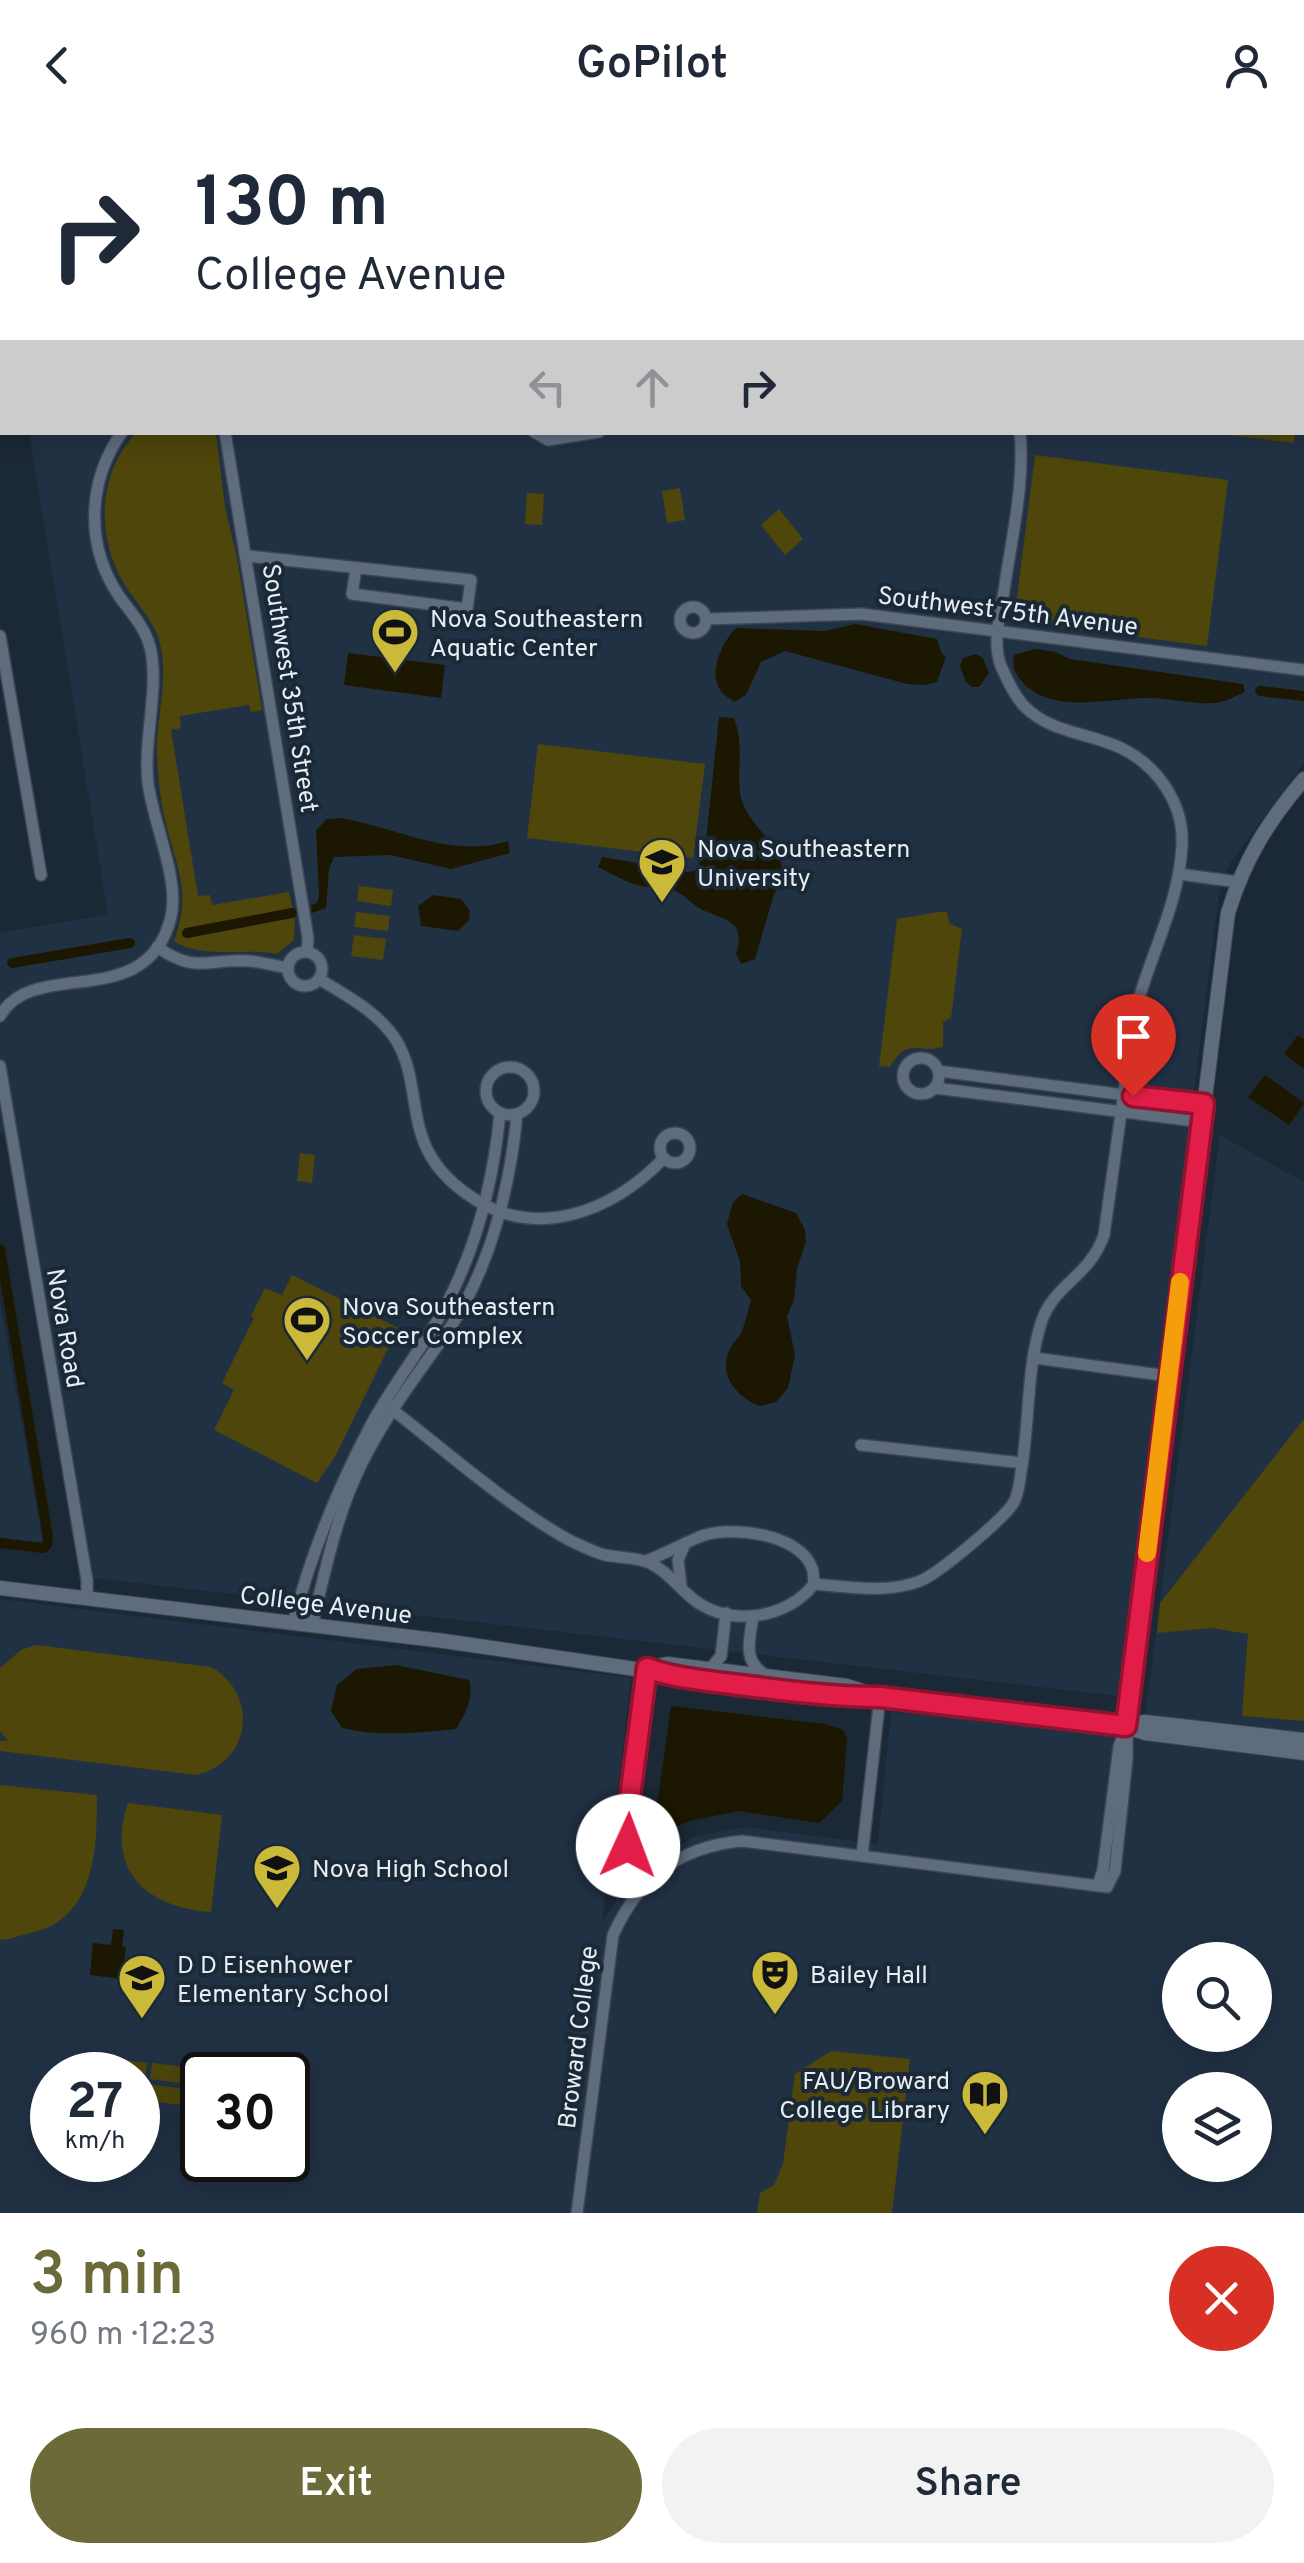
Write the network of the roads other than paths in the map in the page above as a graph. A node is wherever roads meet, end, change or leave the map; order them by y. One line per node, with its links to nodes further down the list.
1 (120, 435): 16 (street)
2 (227, 435): 6 (street, Southwest 35th Street)
3 (539, 435): 4 (street)
4 (580, 435)
5 (1020, 435): 9 (street)
6 (248, 556): 7 (street); 17 (street, Southwest 35th Street)
7 (356, 568): 7 (street)
8 (706, 619): 9 (street, Southwest 75th Avenue)
9 (998, 632): 11 (street, Southwest 75th Avenue); 13 (street)
10 (0, 636): 14 (street)
11 (1304, 670)
12 (1304, 779): 15 (street)
13 (1180, 874): 15 (street); 24 (street)
14 (41, 875)
15 (1238, 882): 25 (street)
16 (157, 947): 18 (street); 20 (street)
17 (307, 952): 18 (street); 19 (street)
18 (288, 968): 19 (street)
19 (319, 979): 31 (street)
20 (2, 1013)
21 (0, 1066): 45 (street, Nova Road)
22 (938, 1070): 23 (street); 23 (street); 24 (street)
23 (935, 1088): 26 (street)
24 (1124, 1094): 25 (street); 26 (street)
25 (1204, 1104): 29 (street)
26 (1121, 1110): 29 (street); 33 (street)
27 (500, 1113): 28 (street); 28 (street); 31 (street)
28 (517, 1114): 32 (street)
29 (1202, 1122): 34 (street)
30 (664, 1158): 32 (street)
31 (484, 1206): 32 (street); 35 (street)
32 (500, 1212): 35 (street)
33 (1035, 1358): 34 (street); 37 (street)
34 (1168, 1376): 54 (street)
35 (388, 1406): 38 (street); 39 (street); 41 (street)
36 (861, 1445): 37 (street)
37 (1022, 1463): 42 (street)
38 (318, 1538): 39 (street); 48 (street)
39 (332, 1544): 49 (street)
40 (684, 1546): 41 (street); 42 (street); 43 (street)
41 (646, 1561): 43 (street)
42 (814, 1584): 47 (street)
43 (681, 1587): 46 (street)
44 (0, 1588): 45 (street, College Avenue)
45 (86, 1598): 48 (street, College Avenue)
46 (726, 1613): 47 (street); 51 (street)
47 (753, 1616): 52 (street)
48 (293, 1623): 49 (street, College Avenue)
49 (312, 1626): 50 (street, College Avenue)
50 (647, 1668): 51 (street, College Avenue); 53 (street, College Avenue); 58 (street)
51 (710, 1669): 52 (street, College Avenue)
52 (768, 1676): 53 (street, College Avenue)
53 (880, 1697): 54 (street, College Avenue); 57 (street)
54 (1126, 1726): 55 (street, College Avenue); 56 (street, College Avenue); 57 (street, Broward College)
55 (1304, 1740)
56 (1304, 1753)
57 (862, 1856): 58 (street, Broward College)
58 (652, 1878): 59 (street, Broward College)
59 (577, 2213)

